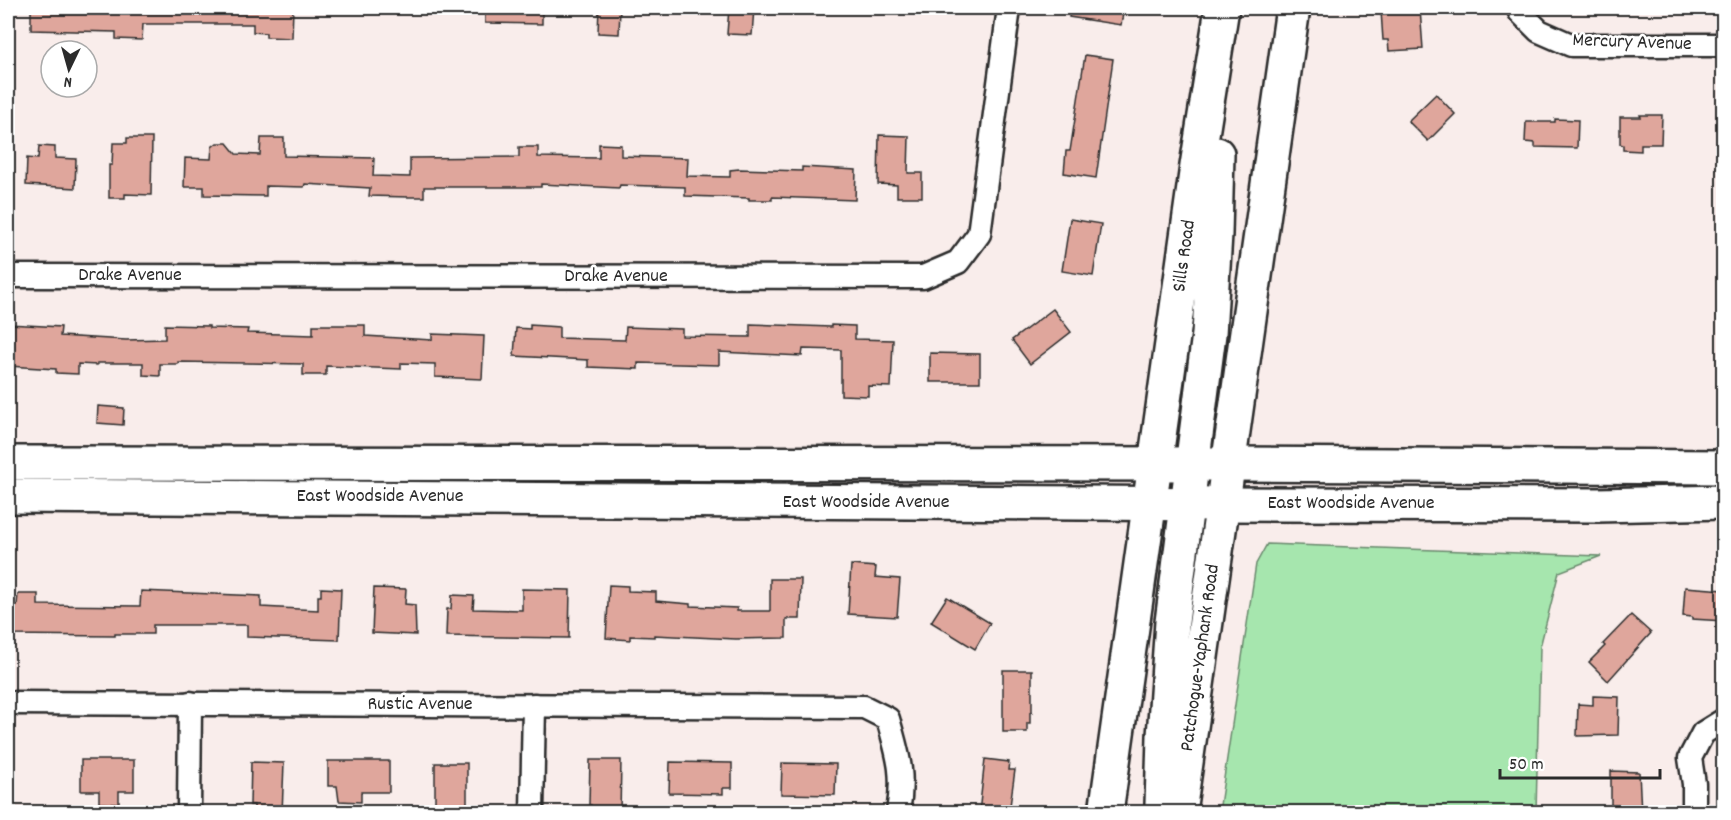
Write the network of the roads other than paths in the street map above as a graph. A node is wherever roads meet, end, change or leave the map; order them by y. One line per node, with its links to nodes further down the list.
1 (1009, 8): 7 (street, Drake Avenue)
2 (1222, 8): 5 (main road, Sills Road)
3 (1293, 8): 11 (main road)
4 (1518, 8): 6 (street, Mercury Avenue)
5 (1216, 45): 9 (main road, Sills Road); 10 (main road)
6 (1724, 45)
7 (8, 276)
8 (8, 463): 9 (main road, East Woodside Avenue)
9 (1156, 464): 10 (main road, East Woodside Avenue); 15 (main road, Sills Road)
10 (1191, 464): 11 (main road, East Woodside Avenue); 16 (main road)
11 (1229, 464): 12 (main road, East Woodside Avenue); 17 (main road)
12 (1724, 467)
13 (8, 496): 15 (main road, East Woodside Avenue)
14 (1724, 502): 17 (main road, East Woodside Avenue)
15 (1150, 504): 16 (main road, East Woodside Avenue); 25 (main road)
16 (1186, 504): 17 (main road, East Woodside Avenue); 26 (main road)
17 (1224, 504): 27 (main road, Patchogue-Yaphank Road)
18 (8, 703): 19 (street, Rustic Avenue)
19 (190, 704): 20 (street, Rustic Avenue); 22 (street)
20 (534, 705): 23 (street); 24 (street, Rustic Avenue)
21 (1724, 720): 28 (street)
22 (189, 813)
23 (532, 813)
24 (898, 813)
25 (1106, 813)
26 (1164, 813)
27 (1179, 813)
28 (1694, 813)

